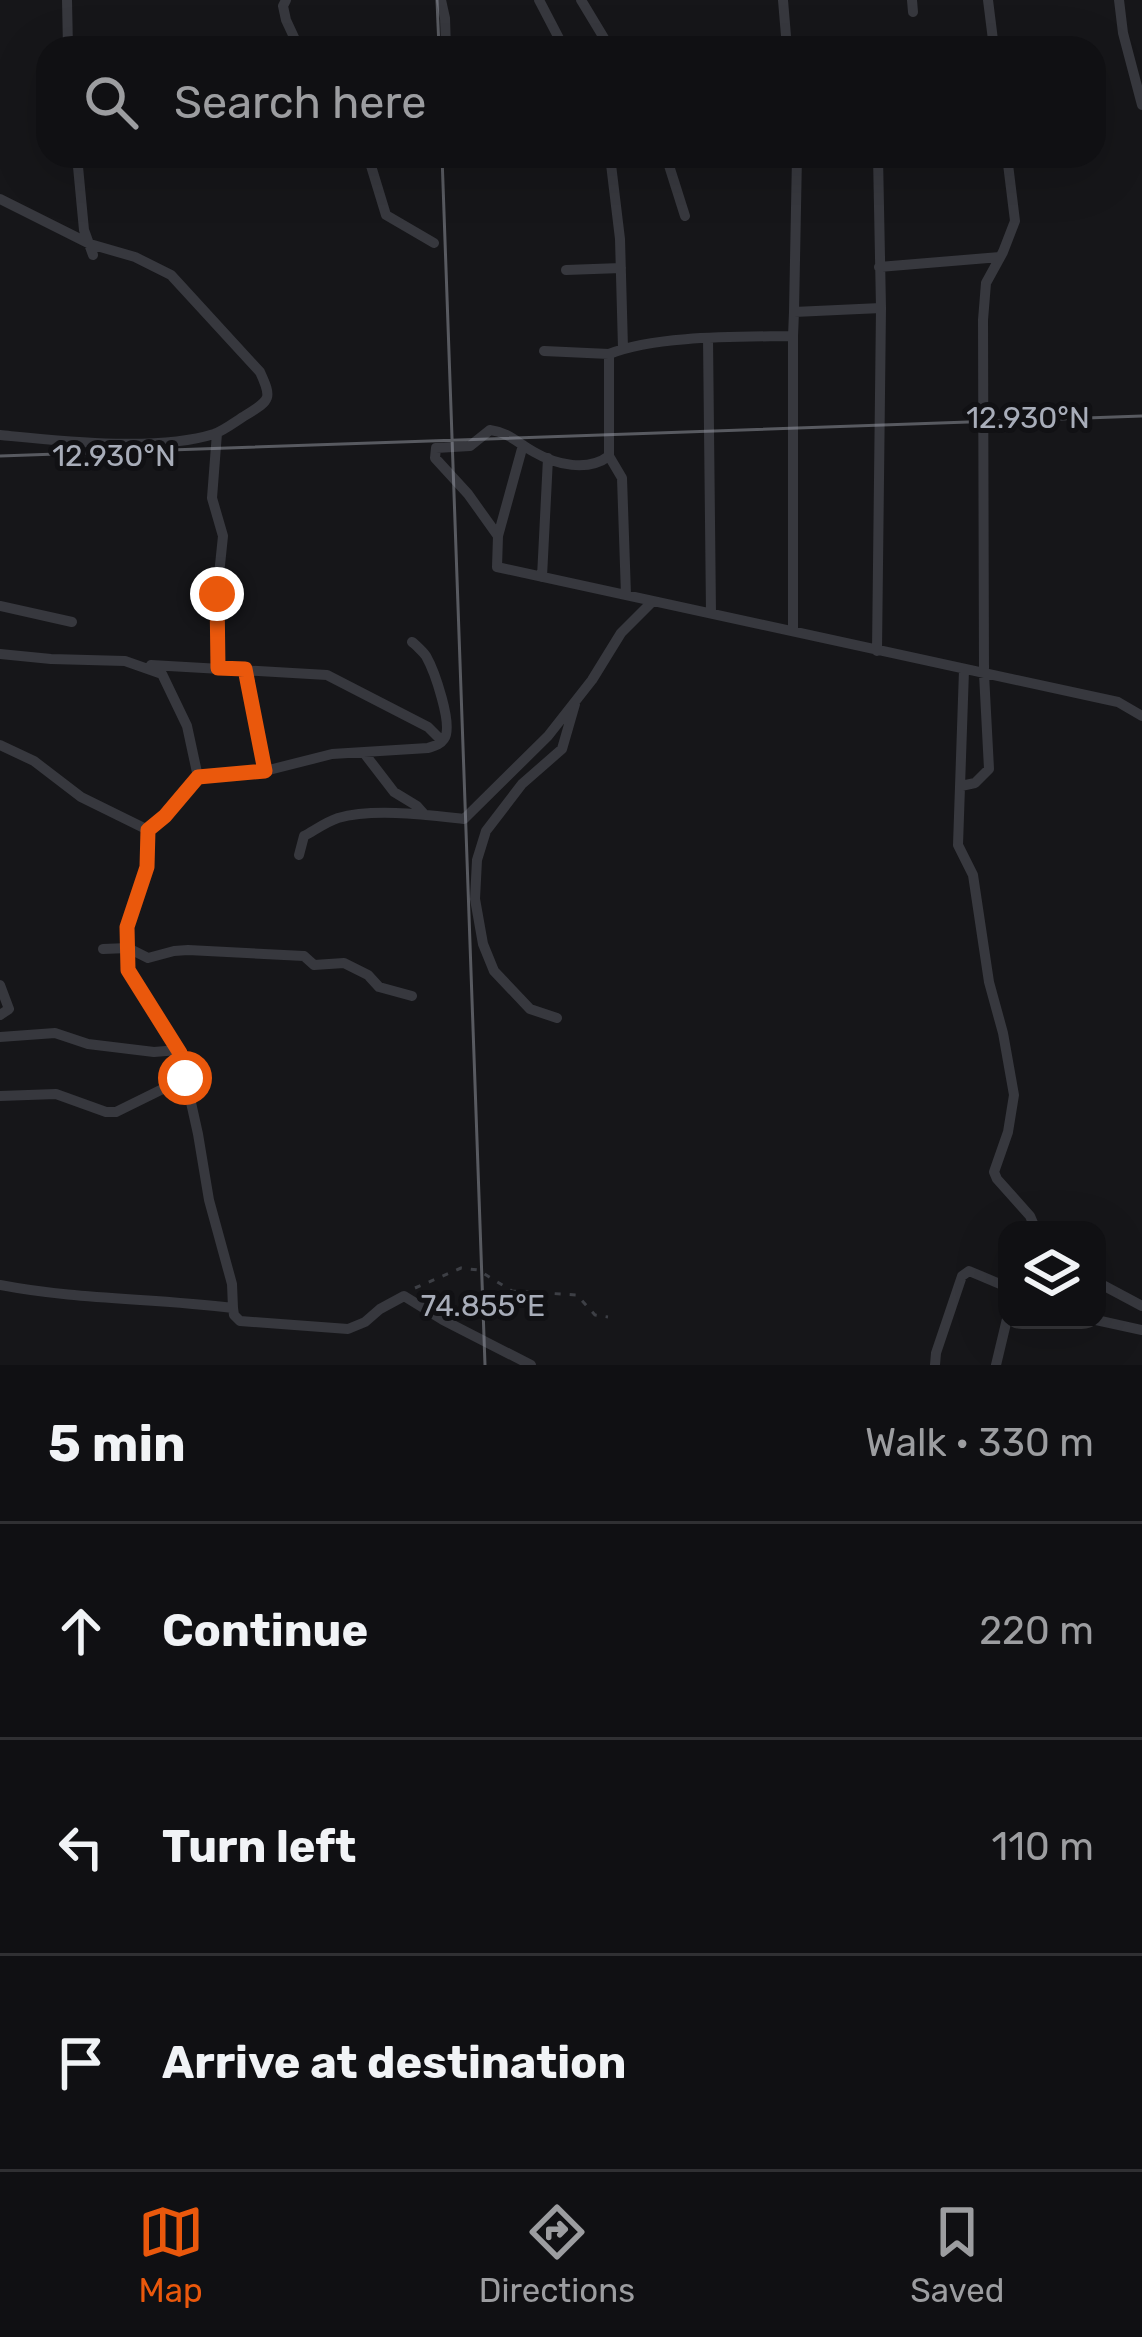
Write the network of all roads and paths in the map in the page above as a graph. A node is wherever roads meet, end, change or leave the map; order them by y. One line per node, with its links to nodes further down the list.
1 (67, 0): 9 (street)
2 (286, 0): 10 (street)
3 (441, 0): 11 (street)
4 (581, 0): 13 (street)
5 (783, 0): 14 (street)
6 (988, 0): 15 (street)
7 (1119, 0): 16 (street)
8 (541, 1): 12 (street)
9 (68, 36)
10 (293, 36)
11 (446, 36)
12 (558, 36)
13 (603, 36)
14 (786, 36)
15 (992, 36)
16 (1142, 104)
17 (78, 168): 27 (street)
18 (372, 168): 26 (street)
19 (611, 168): 29 (street)
20 (670, 168): 25 (street)
21 (797, 168): 33 (street)
22 (878, 168): 30 (street)
23 (1008, 168): 28 (street)
24 (0, 199): 27 (street)
25 (685, 217)
26 (434, 243)
27 (92, 249): 39 (street)
28 (1000, 257): 30 (street); 59 (street)
29 (621, 268): 31 (street); 36 (street)
30 (879, 268): 32 (street)
31 (566, 270)
32 (880, 308): 33 (street); 53 (street)
33 (794, 312): 34 (street)
34 (793, 336): 35 (street); 51 (street)
35 (708, 338): 36 (street); 49 (street)
36 (623, 349): 38 (street)
37 (544, 351): 38 (street)
38 (609, 354): 42 (street)
39 (217, 433): 40 (street); 56 (street)
40 (0, 435)
41 (523, 445): 43 (street); 44 (street); 44 (street)
42 (610, 456): 43 (street); 46 (street)
43 (548, 458): 45 (street)
44 (498, 536): 45 (street)
45 (542, 577): 46 (street)
46 (626, 595): 47 (street)
47 (653, 601): 49 (street); 60 (street)
48 (0, 606): 50 (street)
49 (711, 613): 51 (street)
50 (72, 622)
51 (793, 630): 53 (street)
52 (412, 642): 62 (street)
53 (877, 651): 58 (street)
54 (0, 654): 55 (street)
55 (136, 664): 56 (street); 66 (street)
56 (218, 668): 57 (street)
57 (245, 669): 62 (street); 65 (street)
58 (964, 670): 59 (street); 67 (street)
59 (984, 674): 61 (street); 67 (street)
60 (575, 701): 68 (street); 76 (street)
61 (1142, 716)
62 (442, 742): 64 (street)
63 (1, 749): 69 (street)
64 (364, 753): 65 (street); 68 (street)
65 (265, 771): 66 (street)
66 (198, 777): 69 (street)
67 (961, 786): 81 (street)
68 (425, 815): 70 (street)
69 (148, 830): 71 (street)
70 (299, 855)
71 (128, 948): 72 (street); 74 (street); 78 (street)
72 (103, 949)
73 (0, 985): 75 (street)
74 (412, 996)
75 (0, 1015)
76 (557, 1018)
77 (0, 1037): 78 (street)
78 (178, 1051): 79 (street)
79 (185, 1078): 80 (street); 87 (street)
80 (0, 1096)
81 (1032, 1221)
82 (998, 1283): 93 (street)
83 (0, 1286): 87 (street)
84 (1106, 1287): 86 (street)
85 (404, 1296): 87 (street); 88 (path); 92 (street)
86 (1142, 1306)
87 (233, 1308)
88 (608, 1317)
89 (1106, 1322): 91 (street)
90 (1002, 1329): 94 (street)
91 (1142, 1330)
92 (531, 1365)
93 (935, 1365)
94 (996, 1365)

